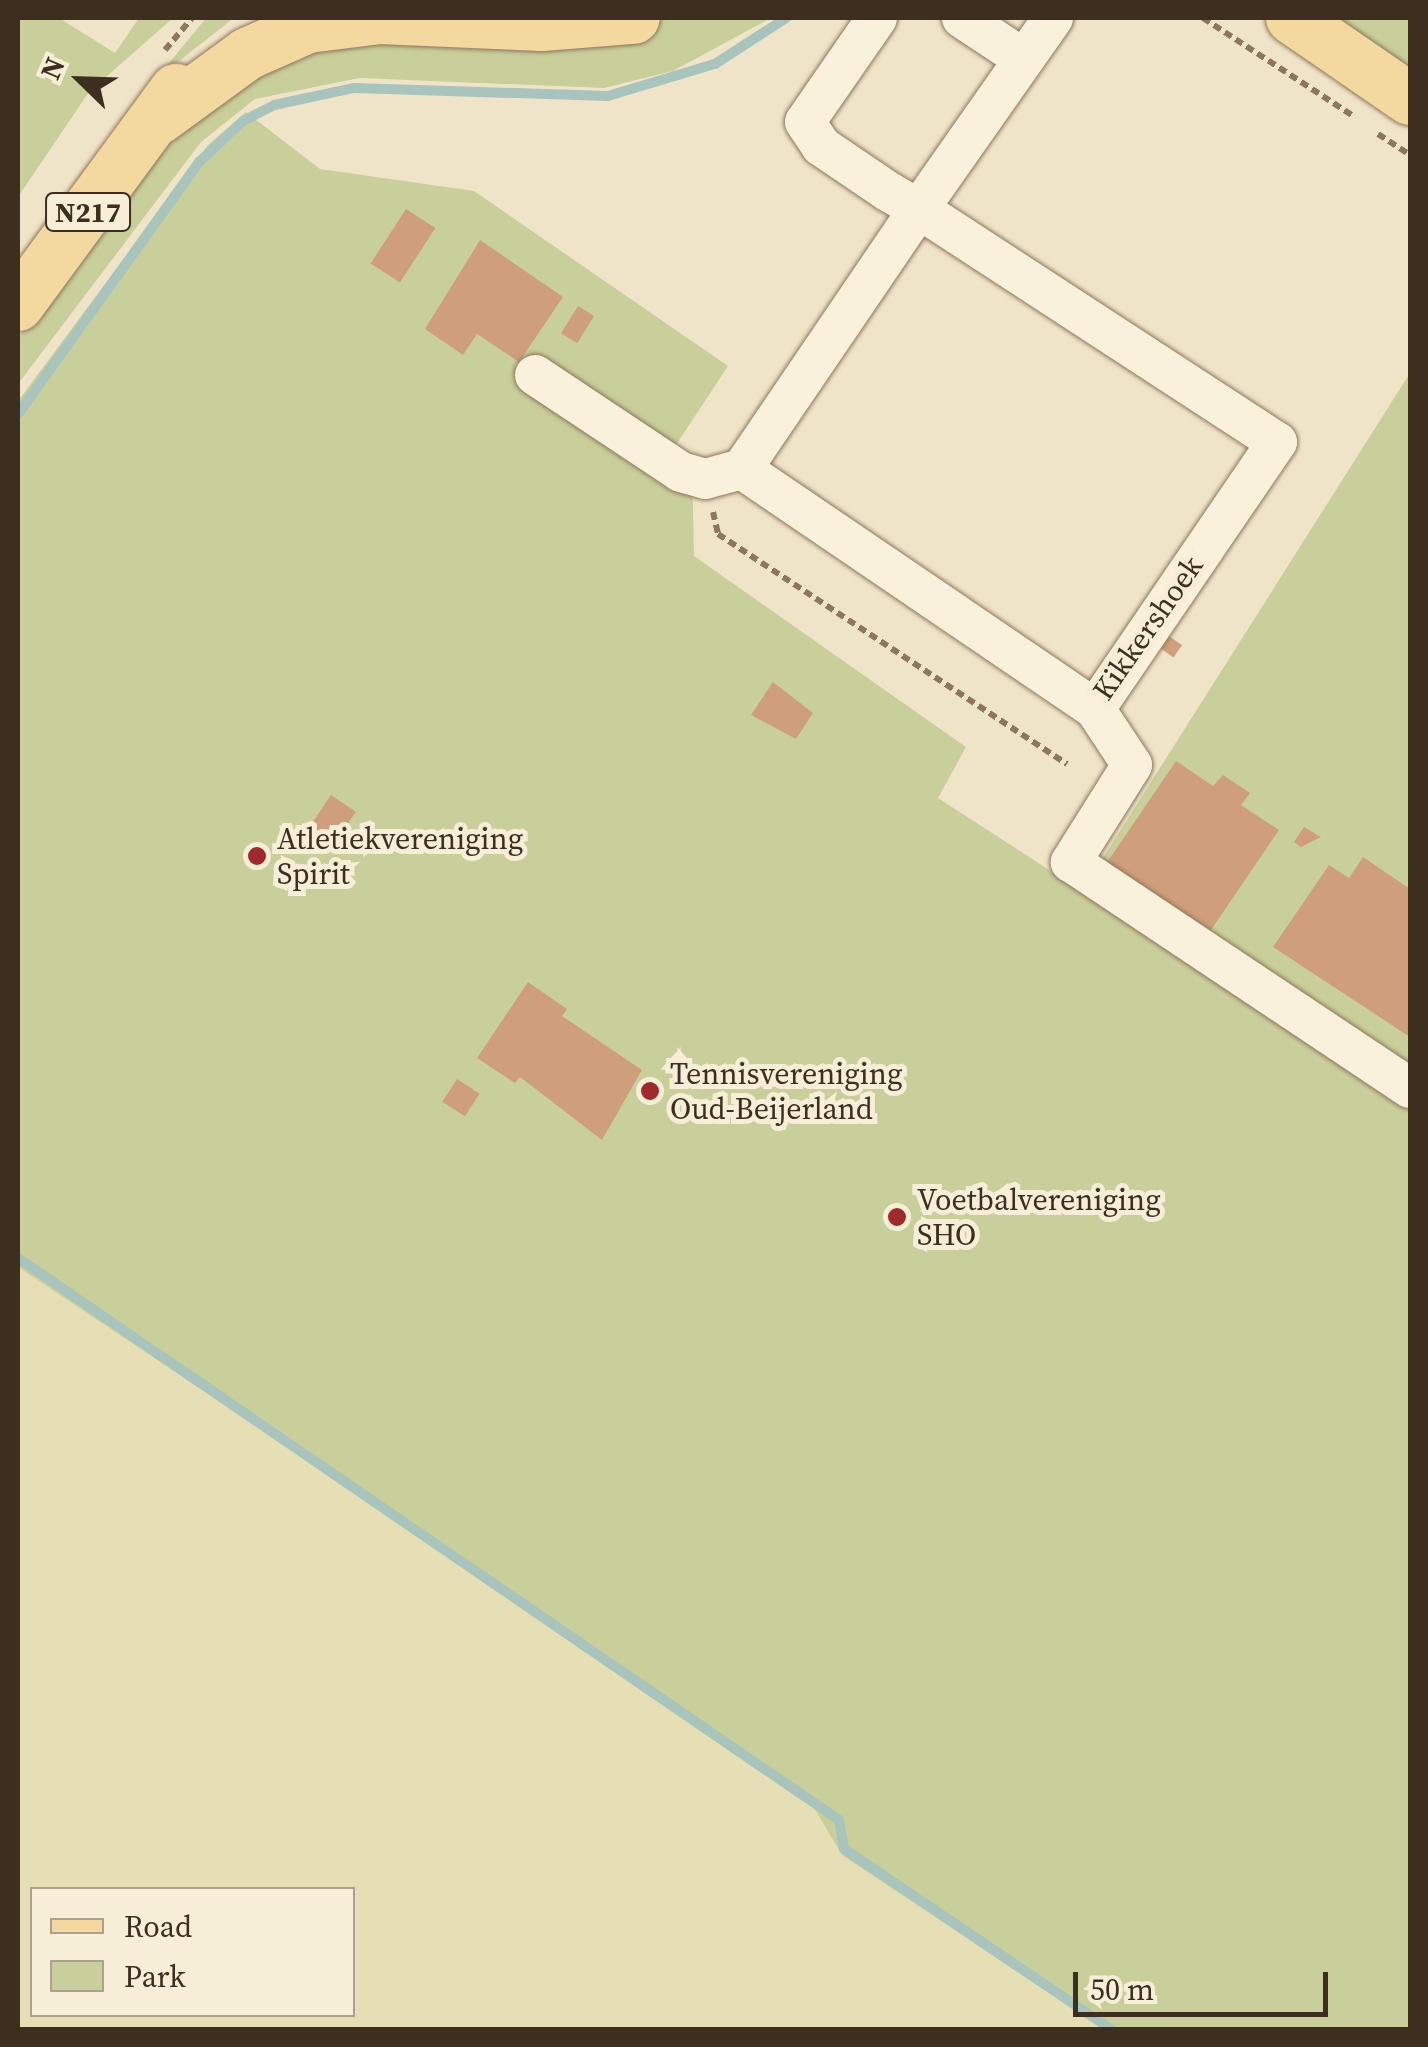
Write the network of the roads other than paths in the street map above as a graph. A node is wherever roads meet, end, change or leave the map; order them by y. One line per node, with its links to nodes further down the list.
1 (258, 18): 9 (main road, N217)
2 (634, 18): 9 (main road, N217)
3 (877, 18): 10 (lane)
4 (962, 18): 7 (lane)
5 (1054, 18): 7 (lane)
6 (1292, 18): 8 (main road)
7 (1024, 59): 10 (lane)
8 (1410, 98)
9 (158, 119): 11 (main road, N217)
10 (918, 209): 13 (lane); 14 (lane, Kikkershoek)
11 (18, 305)
12 (535, 375): 13 (lane, Kikkershoek)
13 (724, 474): 14 (lane, Kikkershoek)
14 (1096, 709): 15 (lane)
15 (1410, 1088)

